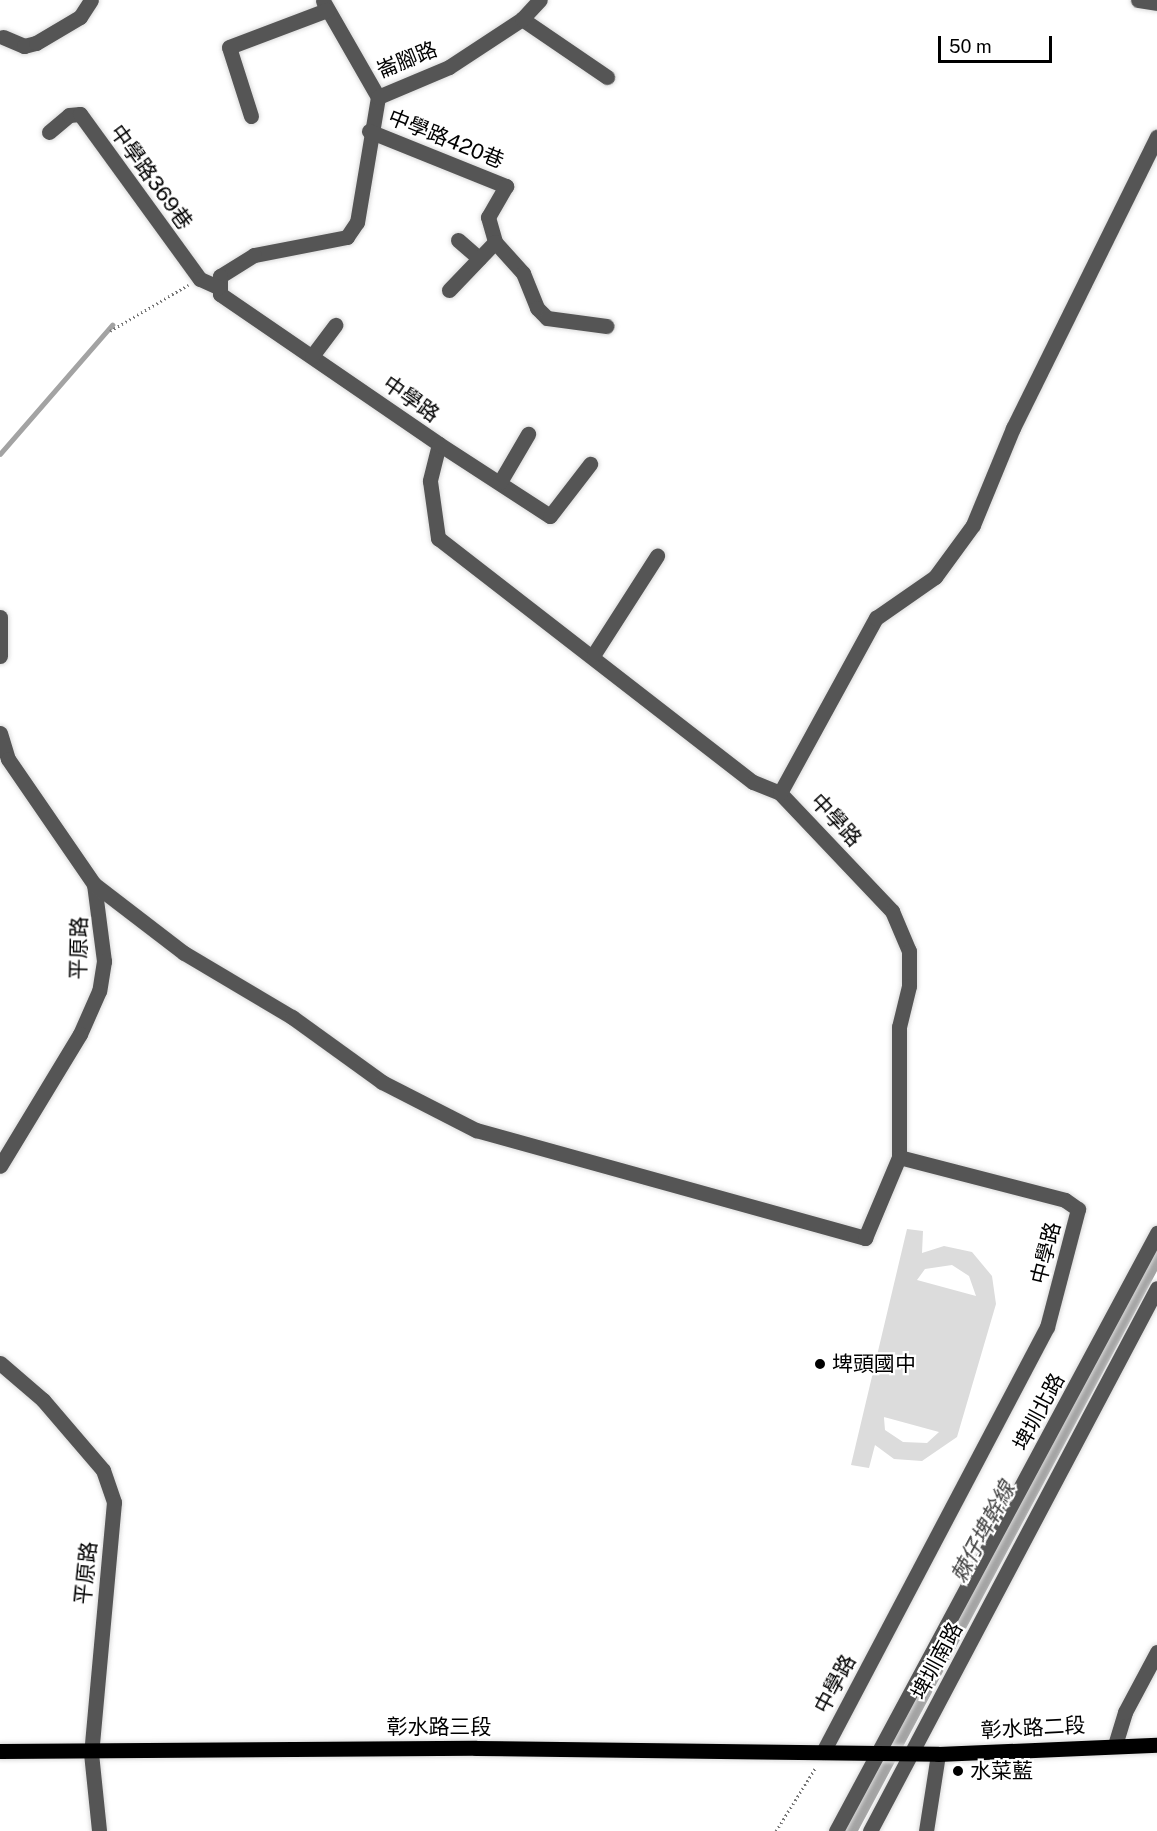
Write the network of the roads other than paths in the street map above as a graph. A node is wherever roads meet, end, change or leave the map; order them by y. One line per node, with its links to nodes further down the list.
1 (91, 0): 7 (street)
2 (540, 0): 6 (street, 崙腳路)
3 (1138, 0): 4 (street)
4 (1157, 3)
5 (325, 5): 9 (street, 崙腳路); 10 (street)
6 (522, 19): 8 (street); 9 (street, 崙腳路)
7 (3, 37)
8 (607, 77)
9 (378, 97): 11 (street)
10 (251, 116)
11 (369, 131): 15 (street, 中學路420巷); 17 (street)
12 (49, 132): 17 (street, 中學路369巷)
13 (1157, 137): 31 (street)
14 (458, 240): 16 (street)
15 (495, 242): 16 (street); 20 (street)
16 (479, 258): 18 (street)
17 (218, 287): 21 (street, 中學路)
18 (449, 290)
19 (335, 325): 21 (street)
20 (606, 326)
21 (312, 356): 23 (street, 中學路)
22 (528, 434): 25 (street)
23 (439, 444): 25 (street); 28 (street, 中學路)
24 (590, 464): 25 (street)
25 (500, 482)
26 (657, 556): 28 (street)
27 (0, 617): 29 (street)
28 (594, 654): 31 (street, 中學路)
29 (0, 656)
30 (0, 733): 32 (street, 平原路)
31 (780, 793): 33 (street, 中學路)
32 (94, 884): 33 (street); 34 (street, 平原路)
33 (899, 1157): 42 (street, 中學路)
34 (0, 1166)
35 (1157, 1233): 43 (street, 埤圳北路)
36 (1157, 1288): 45 (street, 埤圳南路)
37 (0, 1363): 44 (street, 平原路)
38 (1157, 1652): 39 (street)
39 (1115, 1745): 40 (main road, 彰水路二段); 46 (main road, 彰水路二段)
40 (1157, 1745)
41 (0, 1752): 44 (main road, 彰水路三段)
42 (822, 1752): 43 (main road, 彰水路三段); 44 (main road, 彰水路三段)
43 (878, 1752): 45 (main road, 彰水路二段); 48 (street, 埤圳北路)
44 (91, 1754): 47 (street, 平原路)
45 (912, 1754): 46 (main road, 彰水路二段); 49 (street, 埤圳南路)
46 (938, 1754): 50 (street)
47 (99, 1831)
48 (836, 1831)
49 (870, 1831)
50 (926, 1831)

